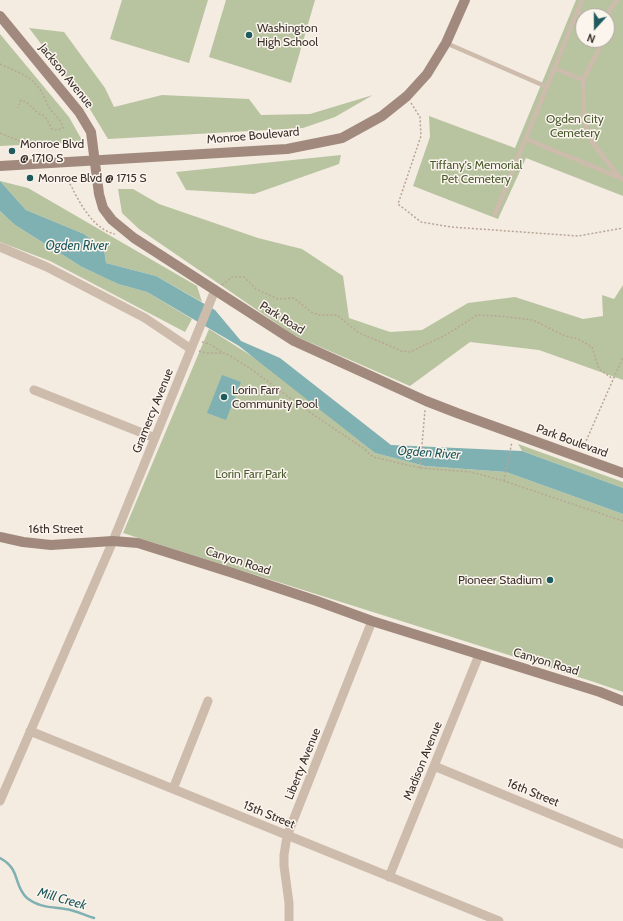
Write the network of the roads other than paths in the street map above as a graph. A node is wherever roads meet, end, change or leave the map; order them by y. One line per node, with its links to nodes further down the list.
1 (465, 0): 4 (street, Monroe Boulevard)
2 (0, 16): 10 (street, Jackson Avenue)
3 (575, 17): 6 (lane)
4 (446, 43): 8 (lane); 10 (street, Monroe Boulevard)
5 (599, 48): 7 (lane)
6 (554, 68): 7 (lane); 8 (lane)
7 (583, 80): 12 (lane)
8 (547, 87): 9 (lane)
9 (526, 139): 12 (lane); 13 (lane)
10 (95, 160): 11 (street, Monroe Boulevard); 15 (street, Park Road)
11 (0, 166)
12 (621, 178)
13 (496, 214)
14 (0, 247): 16 (street)
15 (215, 290): 16 (street, Gramercy Avenue); 18 (street, Park Road)
16 (191, 349): 19 (street, Gramercy Avenue)
17 (34, 390): 19 (street)
18 (512, 437): 20 (street, Park Boulevard)
19 (155, 438): 22 (street, Gramercy Avenue)
20 (623, 473)
21 (0, 537): 22 (street, 16th Street)
22 (113, 541): 23 (street, Canyon Road); 27 (street)
23 (372, 621): 24 (street, Canyon Road); 31 (street, Liberty Avenue)
24 (479, 655): 26 (street, Canyon Road); 28 (street, Madison Avenue)
25 (208, 701): 29 (street)
26 (623, 701)
27 (30, 731): 29 (street, 15th Street); 30 (street)
28 (434, 766): 32 (street, 16th Street); 33 (street, Madison Avenue)
29 (173, 789): 31 (street, 15th Street)
30 (0, 801)
31 (287, 836): 33 (street, 15th Street); 34 (street, Liberty Avenue)
32 (623, 844)
33 (389, 877): 35 (street, 15th Street)
34 (289, 921)
35 (499, 921)

